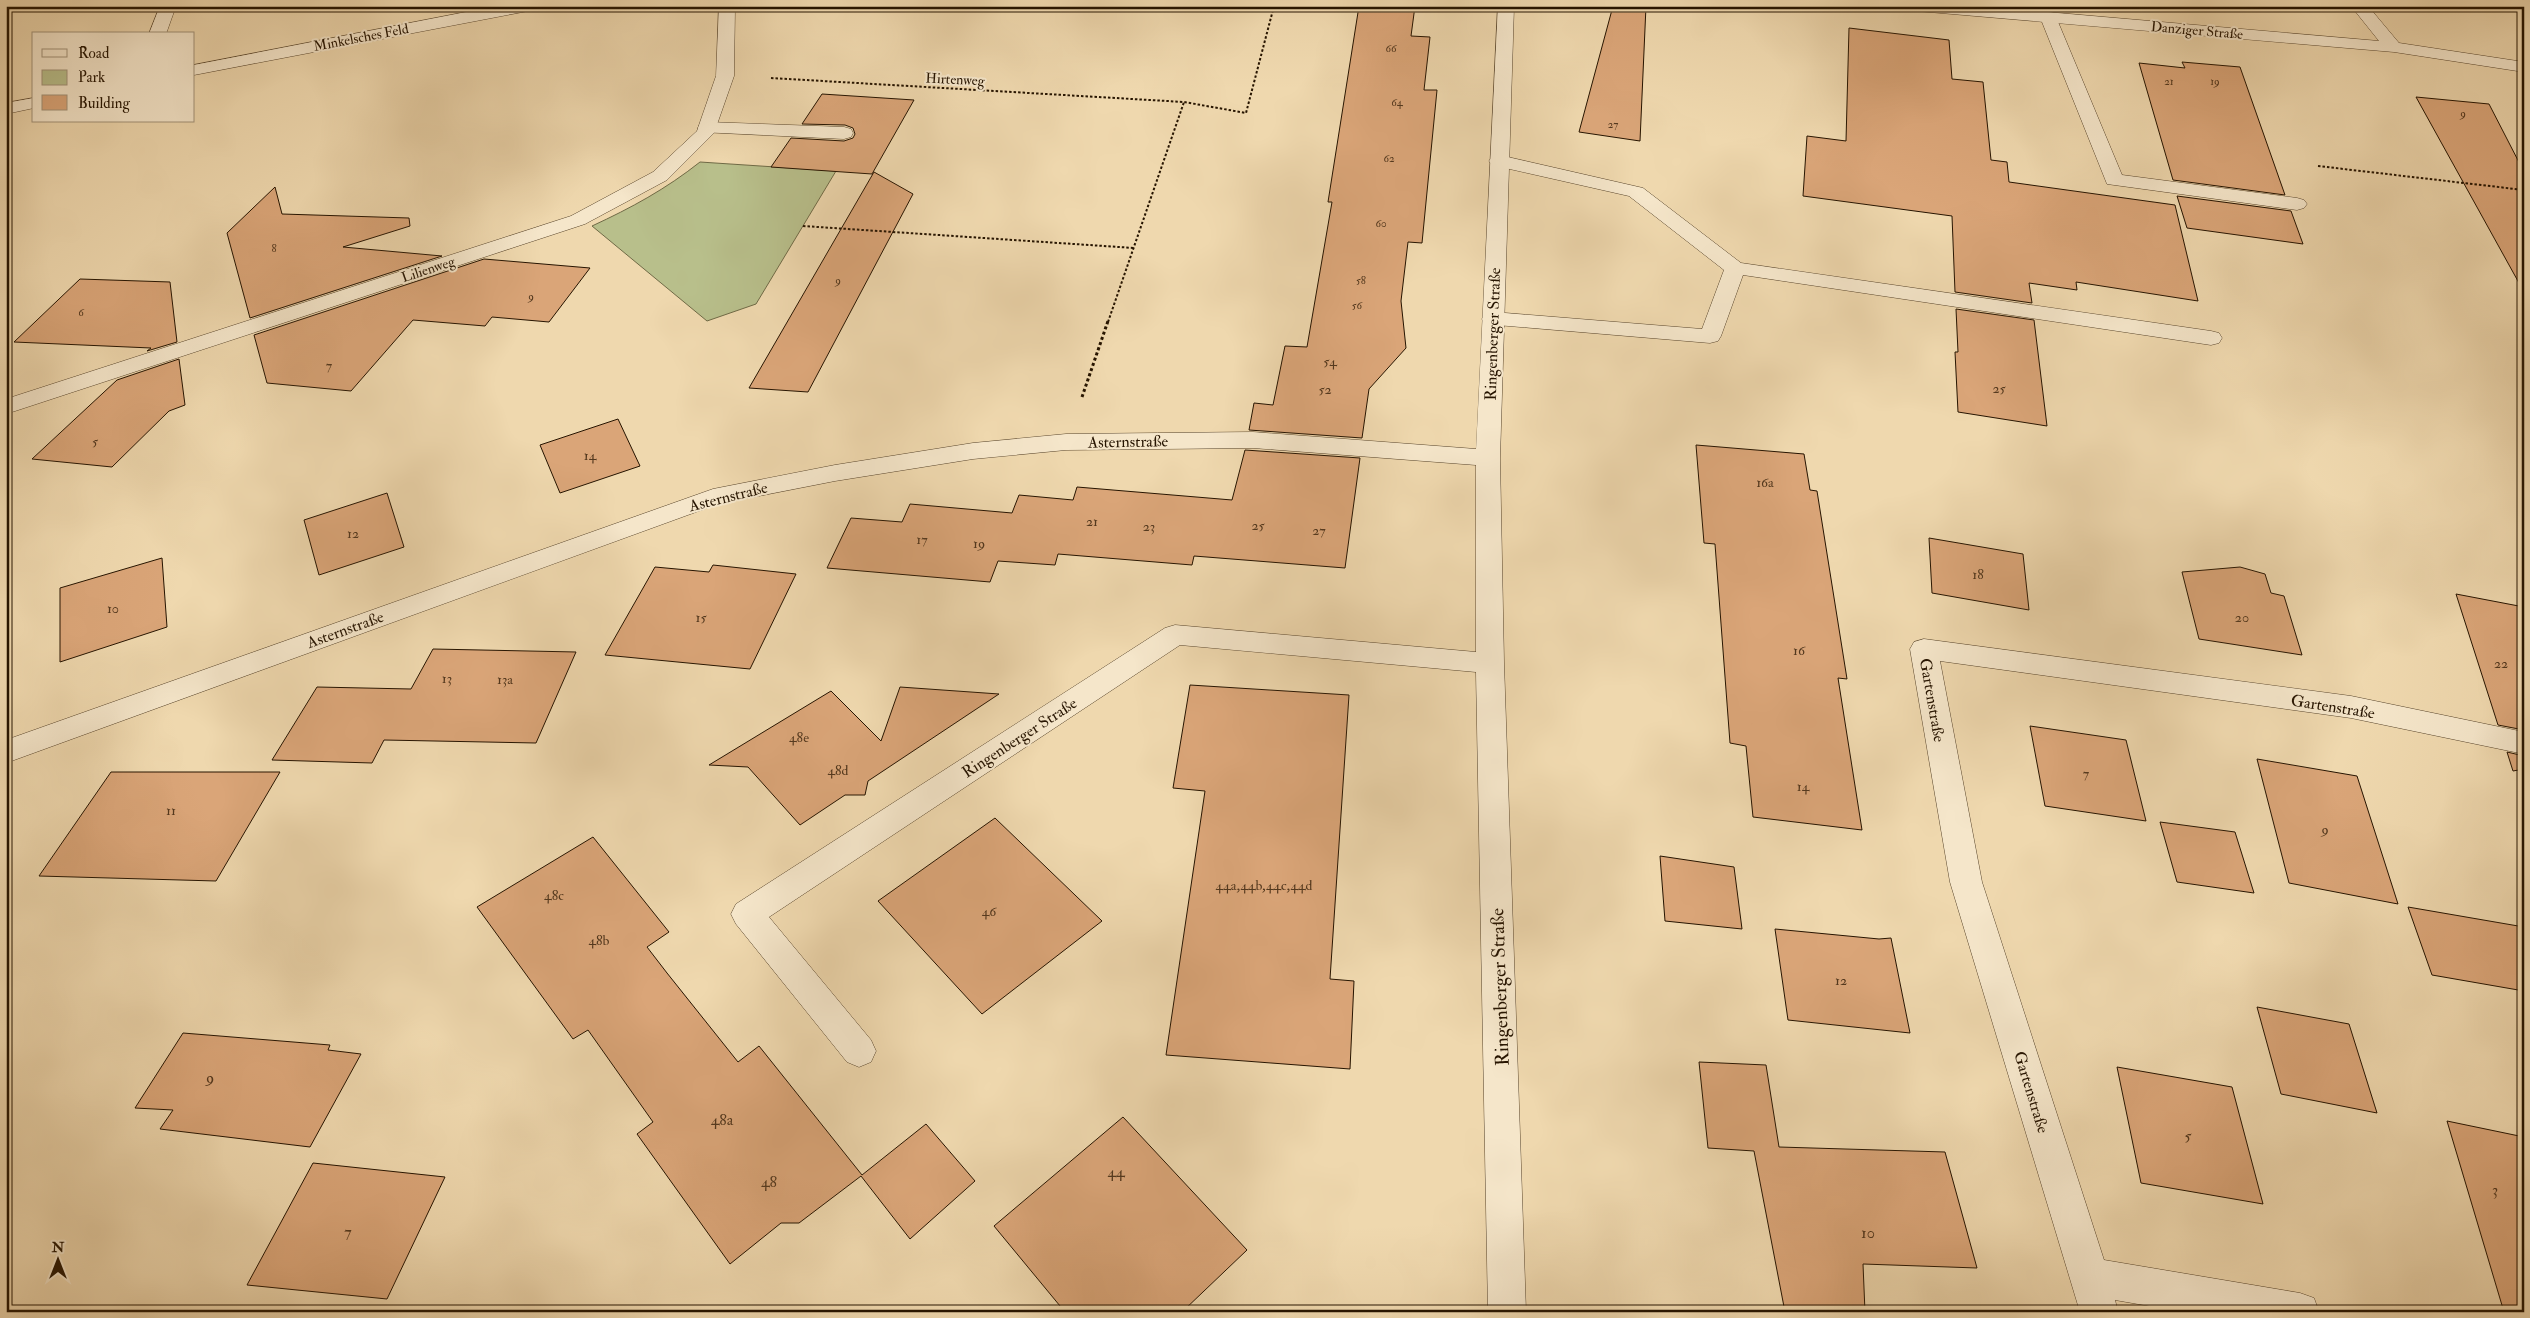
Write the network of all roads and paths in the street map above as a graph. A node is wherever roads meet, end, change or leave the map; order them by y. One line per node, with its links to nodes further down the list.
1 (168, 6): 10 (street)
2 (528, 6): 13 (street, Minkelsches Feld)
3 (727, 6): 14 (street, Lilienweg)
4 (1274, 6): 15 (path, Hirtenweg)
5 (1506, 6): 20 (street, Ringenberger Straße)
6 (1917, 6): 8 (street, Danziger Straße)
7 (2358, 6): 11 (street)
8 (1939, 7): 9 (street, Danziger Straße)
9 (2048, 17): 11 (street, Danziger Straße); 23 (street)
10 (158, 32)
11 (2394, 47): 12 (street, Danziger Straße)
12 (2524, 67)
13 (195, 70)
14 (725, 76): 15 (path, Hirtenweg); 18 (street, Lilienweg)
15 (1184, 102): 25 (path)
16 (32, 103): 17 (street)
17 (6, 108)
18 (707, 128): 19 (street); 29 (street, Lilienweg)
19 (844, 132)
20 (1499, 161): 26 (street); 27 (street, Ringenberger Straße)
21 (2318, 166): 22 (path)
22 (2524, 190)
23 (2297, 204)
24 (804, 226): 25 (path)
25 (1134, 248): 30 (path)
26 (1735, 268): 27 (street); 28 (street)
27 (1493, 319): 31 (street, Ringenberger Straße)
28 (2211, 338)
29 (6, 407)
30 (1066, 442): 31 (street, Asternstraße); 34 (street, Asternstraße)
31 (1488, 458): 32 (street, Ringenberger Straße)
32 (1490, 663): 35 (street, Ringenberger Straße); 37 (street, Ringenberger Straße)
33 (2524, 743): 36 (street, Gartenstraße)
34 (6, 752)
35 (860, 1051)
36 (2095, 1295): 38 (street, Gartenstraße)
37 (1507, 1312)
38 (2300, 1312)

